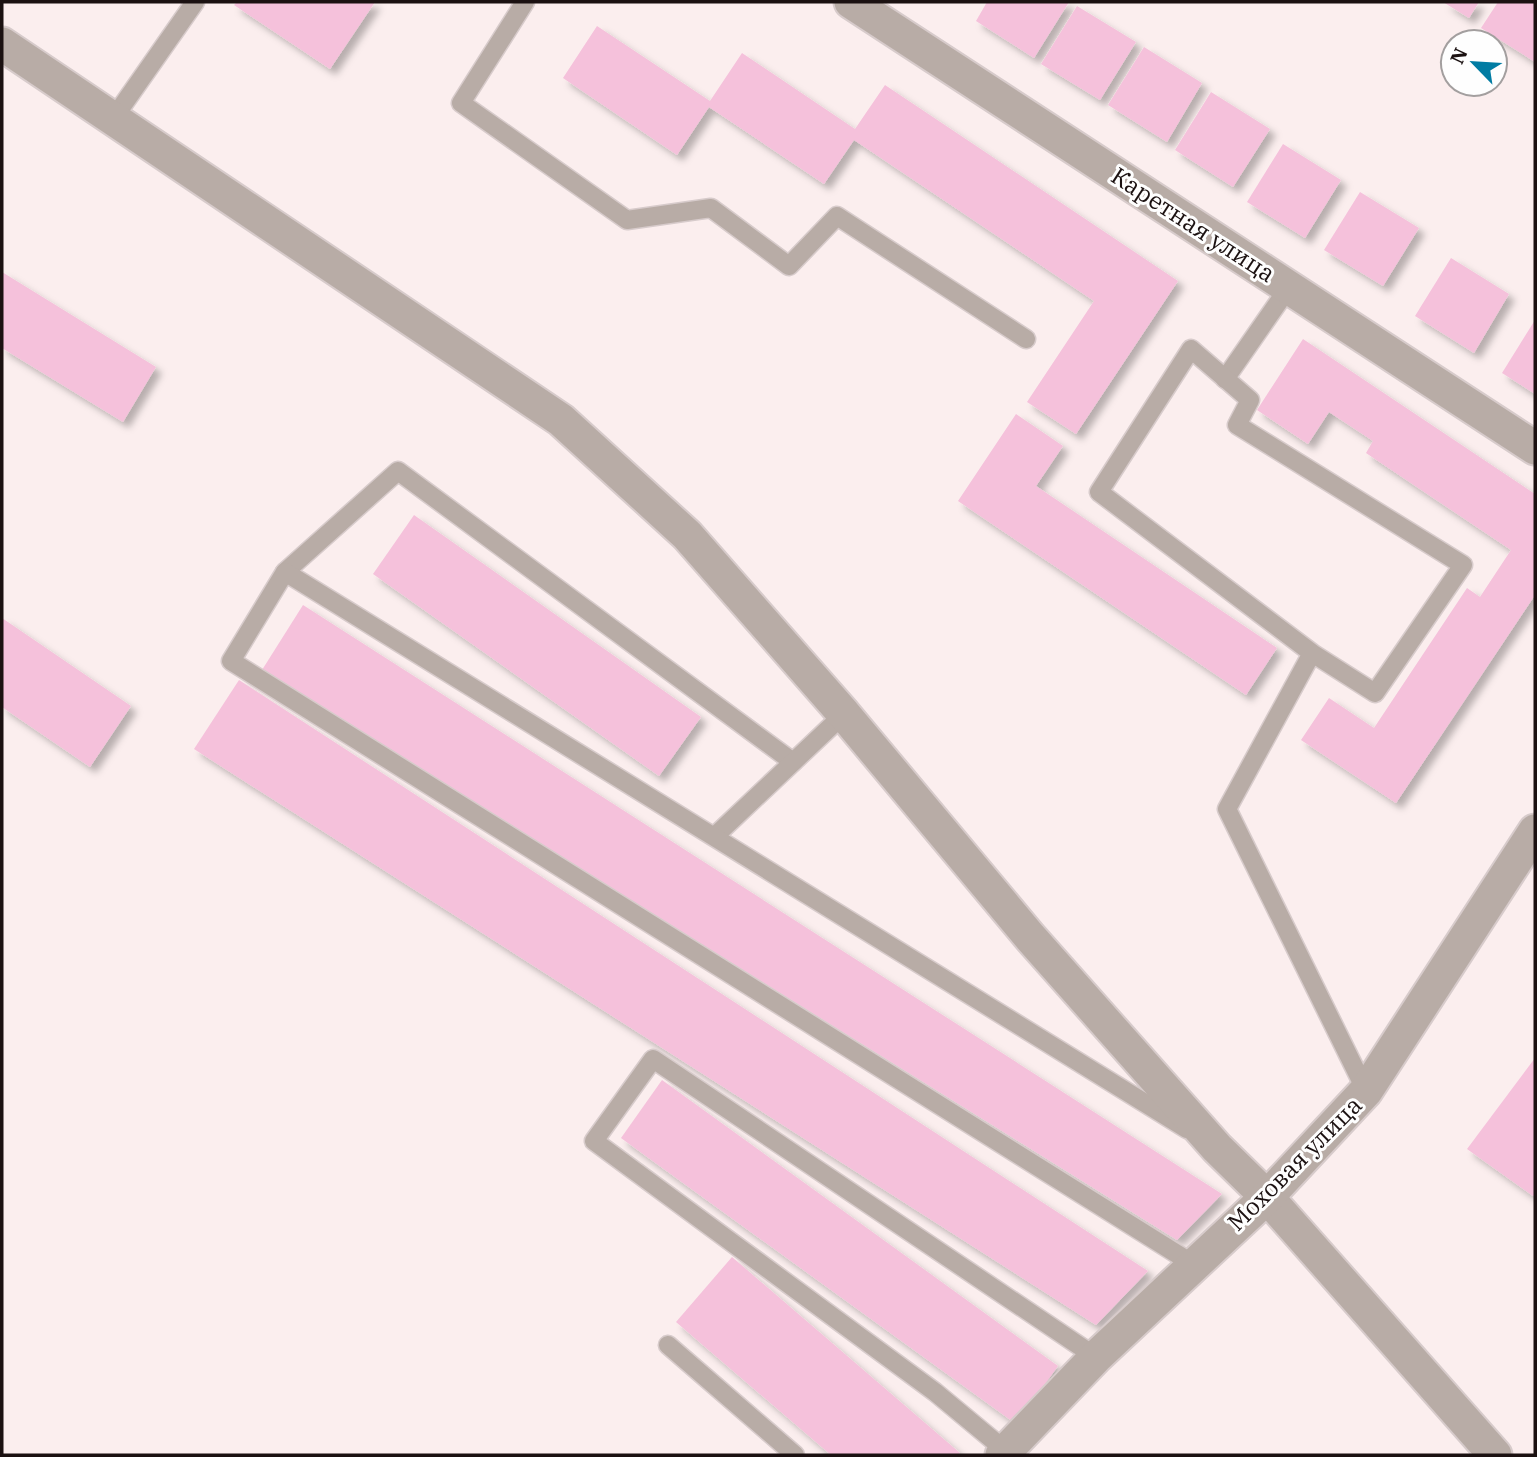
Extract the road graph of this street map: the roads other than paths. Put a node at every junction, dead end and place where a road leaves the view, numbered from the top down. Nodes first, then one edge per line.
1 (195, 2) edge
2 (524, 2) edge
3 (851, 2) edge
4 (2, 44) edge
5 (113, 119) junction
6 (1289, 287) junction
7 (1027, 339) dead end
8 (1225, 379) junction
9 (1535, 448) edge
10 (285, 572) junction
11 (1312, 653) junction
12 (844, 714) junction
13 (793, 762) junction
14 (1535, 831) edge
15 (715, 836) junction
16 (1366, 1091) junction
17 (1217, 1148) junction
18 (1267, 1197) junction
19 (1193, 1264) junction
20 (668, 1345) dead end
21 (1096, 1357) junction
22 (1004, 1453) edge
23 (795, 1455) edge
24 (1495, 1455) edge

1 - 5 lane
2 - 7 lane
3 - 6 street, Каретная улица
4 - 5 street
5 - 12 street
6 - 8 lane
6 - 9 street, Каретная улица
8 - 11 lane
8 - 11 lane
10 - 13 lane
10 - 15 lane
10 - 19 lane
11 - 16 lane
12 - 13 lane
12 - 17 street
13 - 15 lane
14 - 16 street, Моховая улица
15 - 17 lane
16 - 18 street, Моховая улица
17 - 18 street
18 - 19 street, Моховая улица
18 - 24 street
19 - 21 street, Моховая улица
20 - 23 lane
21 - 22 street, Моховая улица
21 - 22 lane

